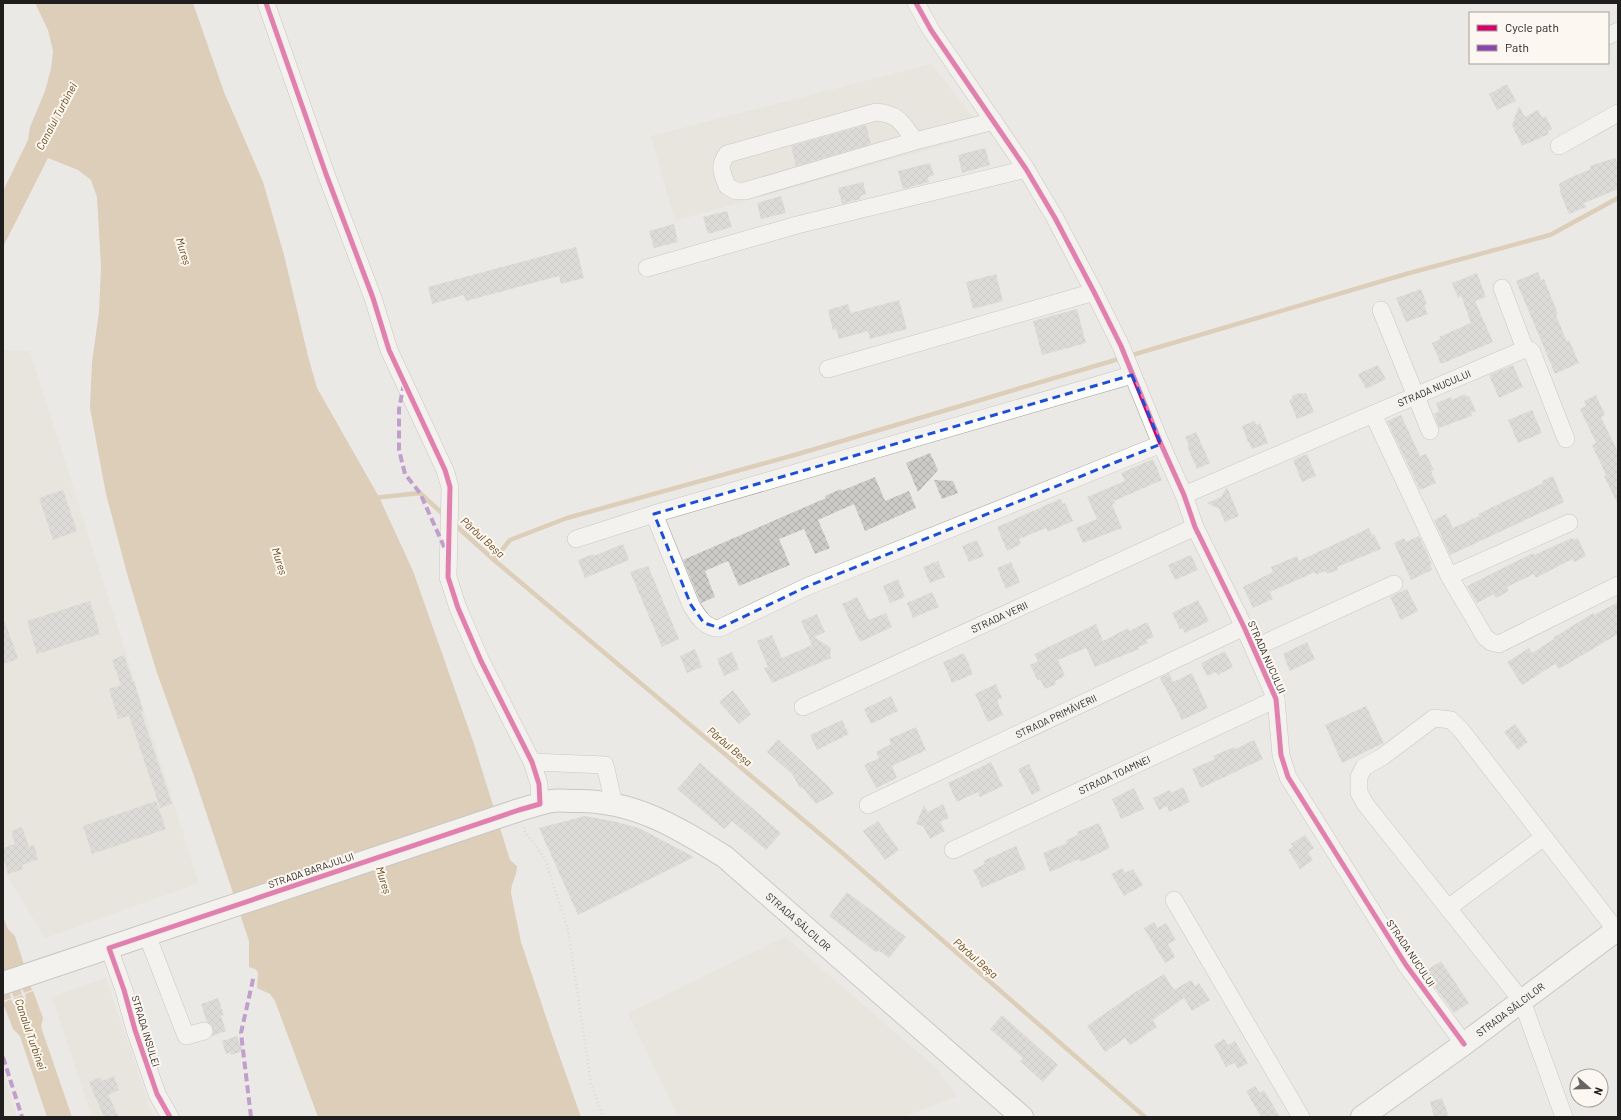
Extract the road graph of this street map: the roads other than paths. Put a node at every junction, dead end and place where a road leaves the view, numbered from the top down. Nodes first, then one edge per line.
1 (266, 3) edge
2 (916, 3) edge
3 (1618, 31) edge
4 (1609, 36) edge
5 (1618, 114) edge
6 (994, 121) junction
7 (915, 141) junction
8 (1559, 146) dead end
9 (1026, 169) junction
10 (647, 268) dead end
11 (1502, 288) dead end
12 (1094, 292) junction
13 (1381, 310) dead end
14 (1526, 349) junction
15 (828, 368) dead end
16 (1130, 371) junction
17 (1416, 396) junction
18 (1373, 414) junction
19 (1430, 431) dead end
20 (1566, 439) dead end
21 (1161, 444) junction
22 (1184, 495) junction
23 (654, 514) junction
24 (1569, 523) dead end
25 (1195, 527) junction
26 (576, 539) dead end
27 (1449, 576) junction
28 (1394, 584) dead end
29 (1618, 585) edge
30 (1244, 628) junction
31 (1254, 648) junction
32 (1276, 699) junction
33 (803, 707) dead end
34 (532, 762) junction
35 (540, 804) junction
36 (614, 804) junction
37 (868, 805) dead end
38 (1544, 837) junction
39 (953, 850) dead end
40 (1174, 900) dead end
41 (1448, 908) junction
42 (1617, 929) edge
43 (147, 935) junction
44 (109, 948) junction
45 (3, 983) edge
46 (1522, 1001) junction
47 (204, 1031) dead end
48 (1464, 1044) junction
49 (170, 1117) edge
50 (1022, 1117) edge
51 (1301, 1117) edge
52 (1362, 1117) edge
53 (1564, 1117) edge

1 - 34 street
2 - 6 street, STRADA NUCULUI
3 - 4 street
5 - 8 street
6 - 7 street
6 - 9 street, STRADA NUCULUI
7 - 7 street
9 - 10 street
9 - 12 street, STRADA NUCULUI
11 - 14 street
12 - 15 street
12 - 16 street, STRADA NUCULUI
13 - 17 street
14 - 17 street, STRADA NUCULUI
14 - 20 street
16 - 21 street, STRADA NUCULUI
16 - 23 street
17 - 18 street, STRADA NUCULUI
17 - 19 street
18 - 22 street, STRADA NUCULUI
18 - 27 street
21 - 22 street, STRADA NUCULUI
21 - 23 street
22 - 25 street, STRADA NUCULUI
23 - 26 street
24 - 27 street
25 - 30 street, STRADA NUCULUI
25 - 33 street, STRADA VERII
27 - 29 street
28 - 31 street
30 - 31 street, STRADA NUCULUI
30 - 37 street, STRADA PRIMĂVERII
31 - 32 street, STRADA NUCULUI
32 - 39 street, STRADA TOAMNEI
32 - 48 street, STRADA NUCULUI
34 - 35 street
34 - 36 street
35 - 36 main road, STRADA SĂLCILOR
35 - 43 main road, STRADA BARAJULUI
36 - 50 main road, STRADA SĂLCILOR
38 - 41 street
38 - 41 street
38 - 42 street
40 - 51 street
41 - 46 street
42 - 46 main road, STRADA SĂLCILOR
43 - 44 main road, STRADA BARAJULUI
43 - 47 street
44 - 45 main road, STRADA BARAJULUI
44 - 49 street, STRADA INSULEI
46 - 48 main road, STRADA SĂLCILOR
46 - 53 street
48 - 52 main road, STRADA SĂLCILOR

